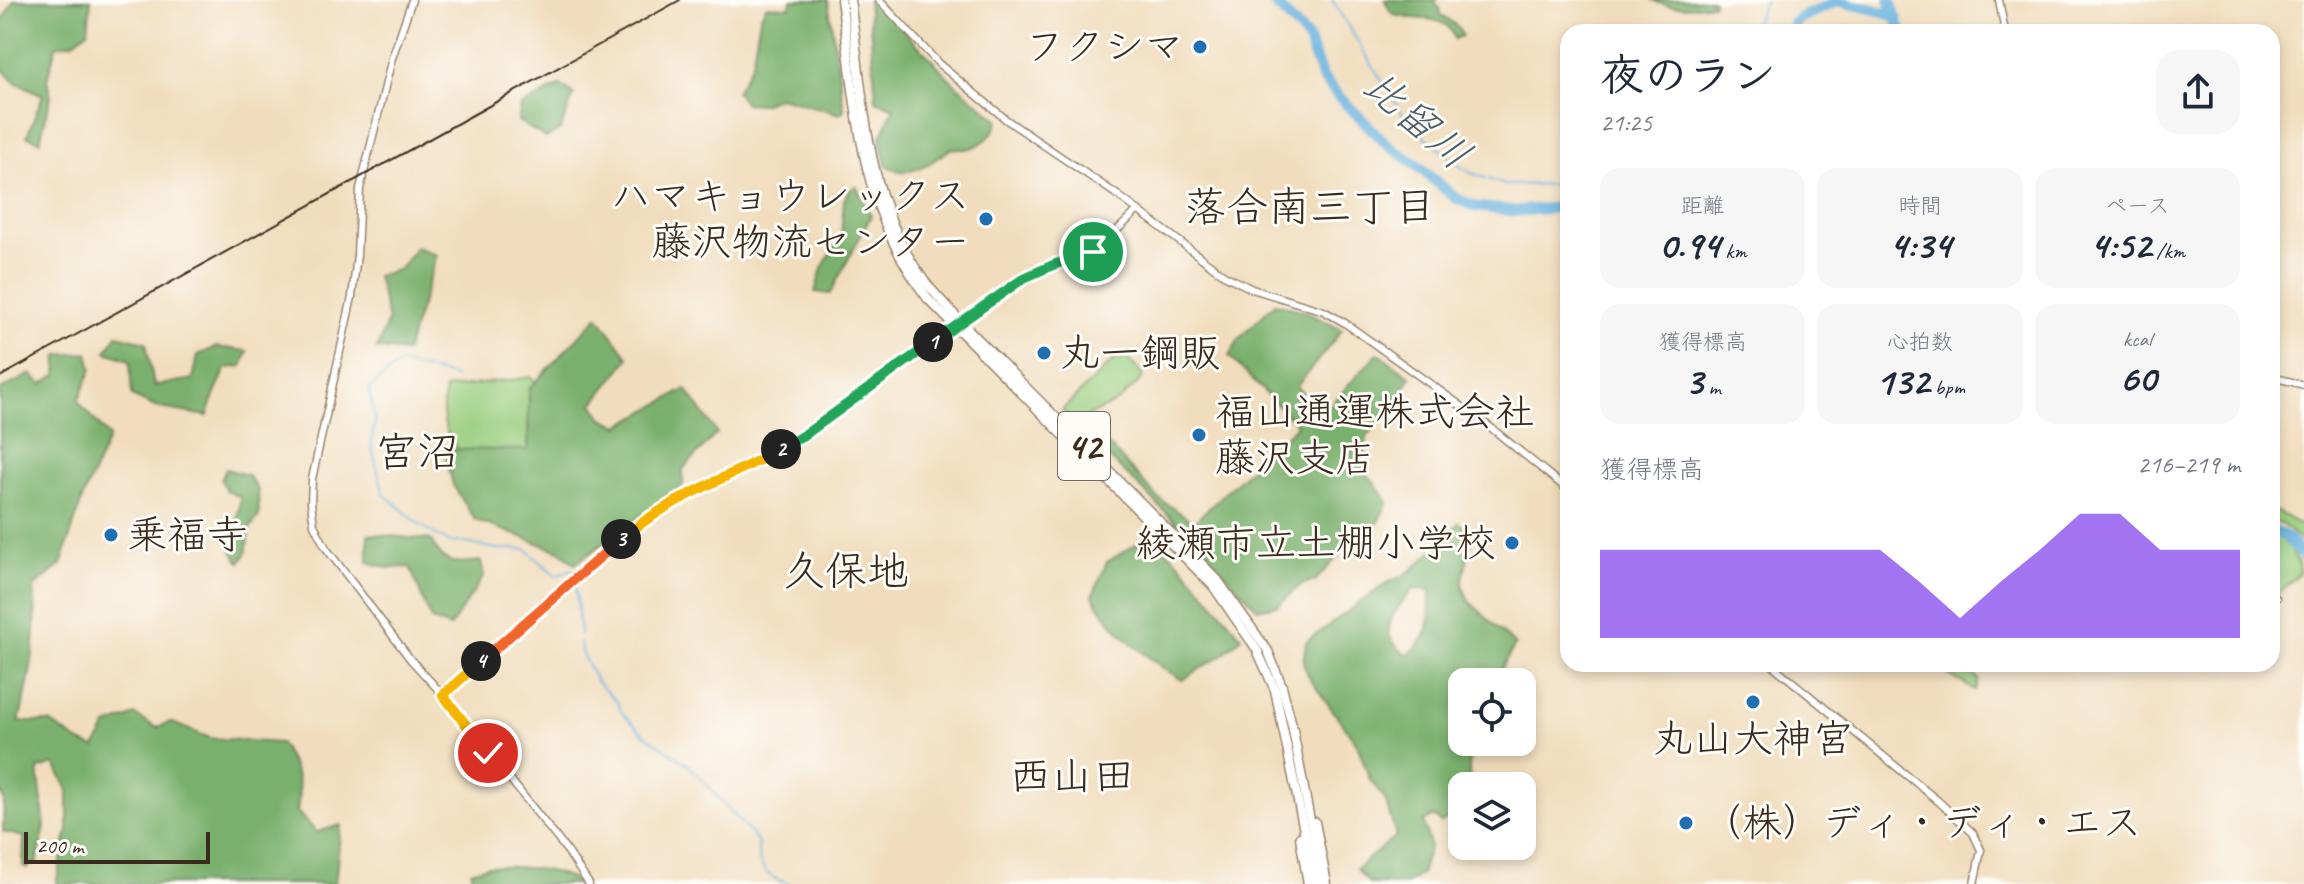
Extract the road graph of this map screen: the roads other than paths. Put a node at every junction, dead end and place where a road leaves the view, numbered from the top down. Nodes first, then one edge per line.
1 (412, 0) edge
2 (879, 0) edge
3 (1999, 0) edge
4 (846, 4) edge
5 (2004, 24) edge
6 (1138, 210) junction
7 (957, 324) junction
8 (2280, 379) edge
9 (2304, 385) edge
10 (1560, 484) edge
11 (1781, 672) edge
12 (443, 695) junction
13 (1301, 796) junction
14 (589, 884) edge
15 (1308, 884) edge
16 (1315, 884) edge
17 (1324, 884) edge
18 (1974, 884) edge

1 - 12 street
2 - 6 street
3 - 5 street
4 - 7 main road, 42
6 - 7 street
6 - 10 street
7 - 12 street
7 - 13 main road, 42
8 - 9 street
11 - 18 street
12 - 14 street
13 - 15 main road, 42
13 - 16 main road, 42
13 - 17 main road, 42

